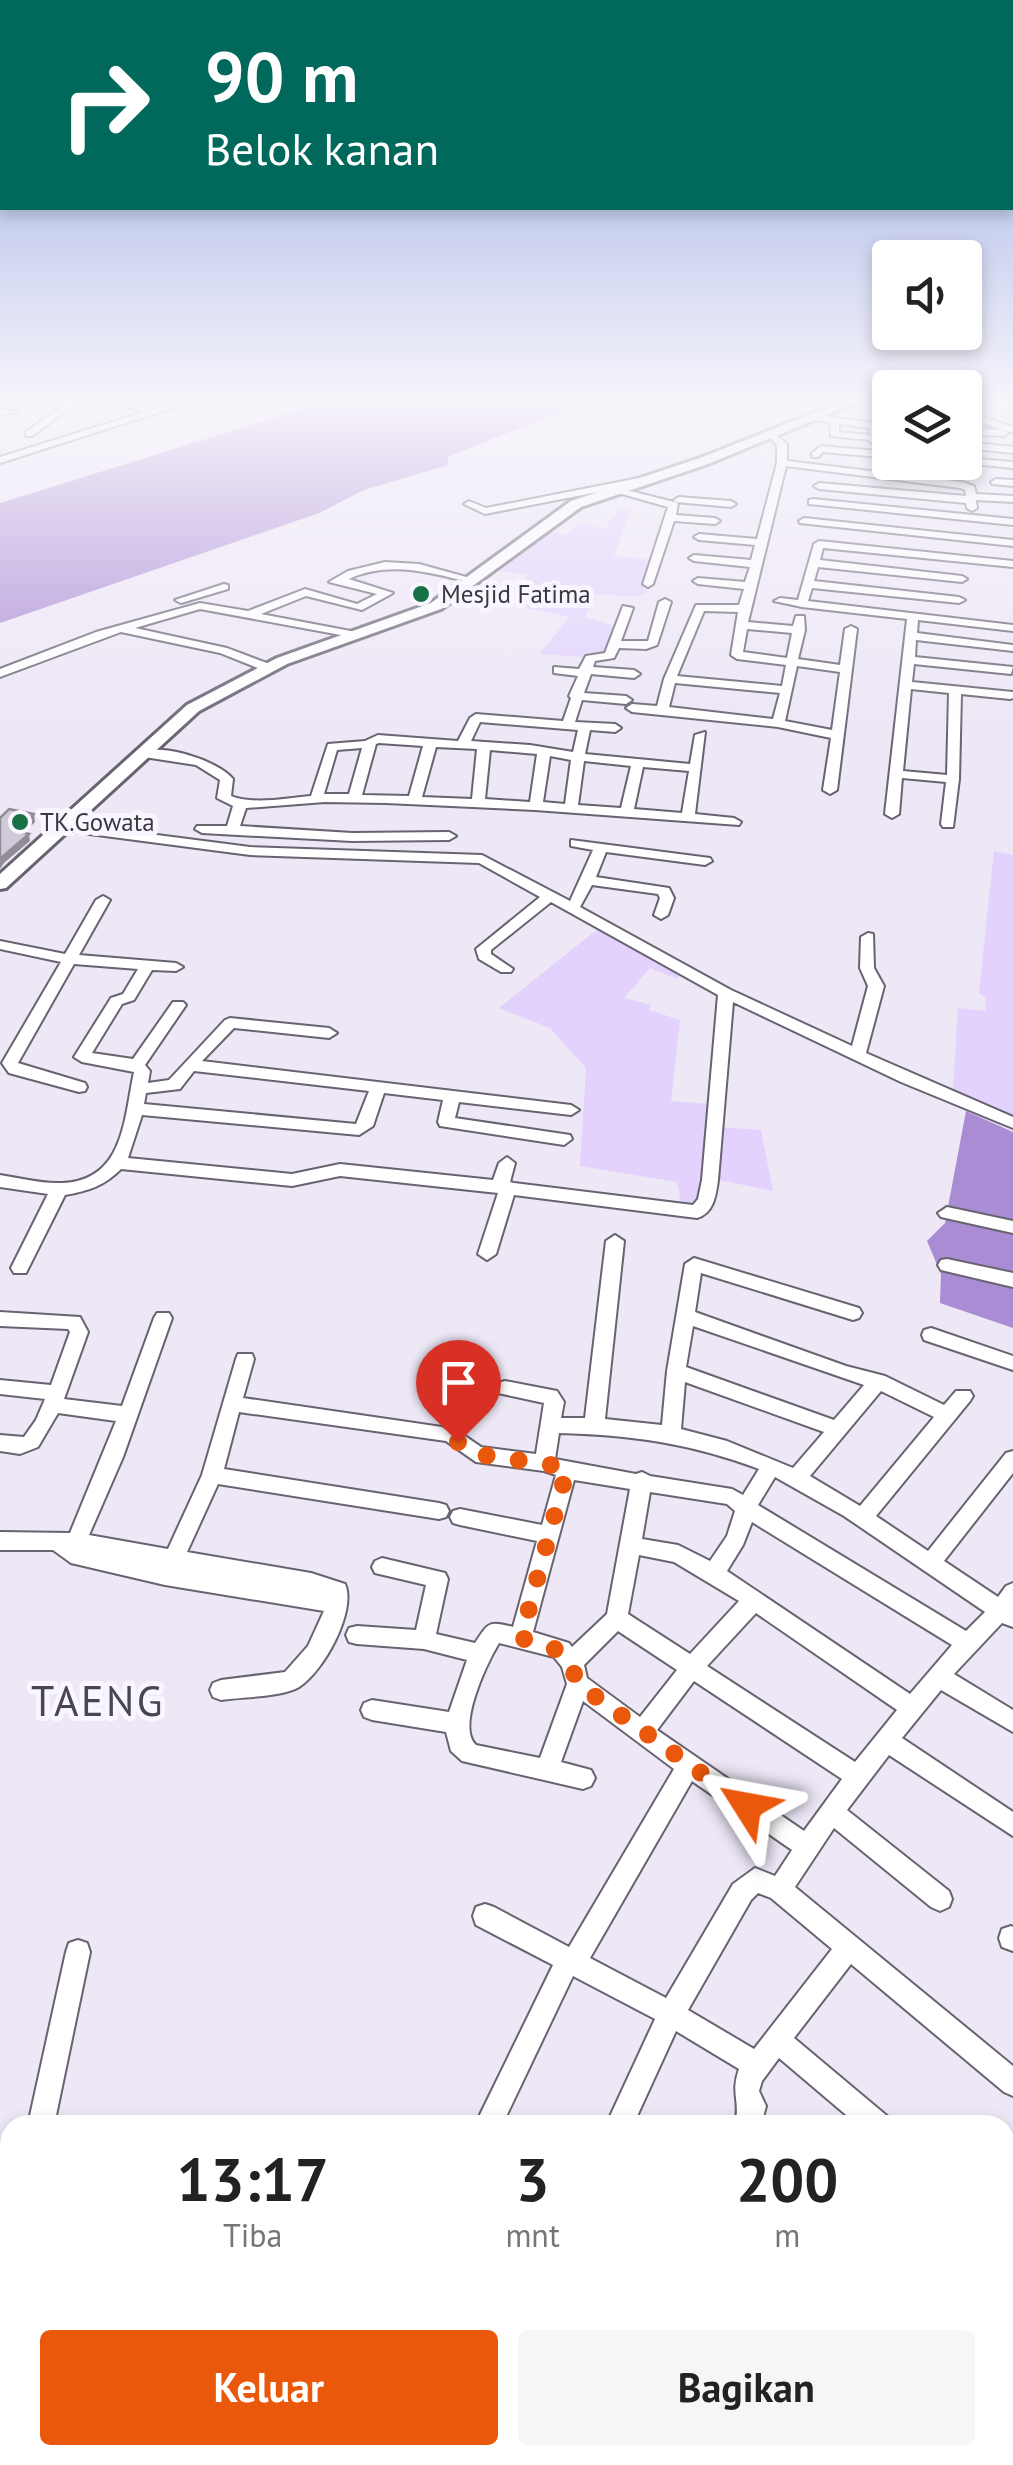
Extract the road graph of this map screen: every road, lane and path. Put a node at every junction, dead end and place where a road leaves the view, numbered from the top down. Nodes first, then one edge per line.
1 (565, 512) edge
2 (675, 512) edge
3 (687, 512) edge
4 (768, 512) edge
5 (911, 512) edge
6 (970, 512) edge
7 (970, 518) junction
8 (804, 521) dead end
9 (714, 522) dead end
10 (1013, 522) edge
11 (699, 536) dead end
12 (962, 537) junction
13 (759, 542) junction
14 (1013, 543) edge
15 (388, 551) dead end
16 (694, 558) dead end
17 (964, 559) junction
18 (813, 563) junction
19 (754, 564) junction
20 (1013, 564) edge
21 (411, 567) junction
22 (338, 579) junction
23 (962, 579) junction
24 (472, 580) junction
25 (698, 581) dead end
26 (648, 584) dead end
27 (808, 584) junction
28 (749, 586) junction
29 (224, 587) dead end
30 (317, 592) junction
31 (959, 600) junction
32 (780, 601) dead end
33 (665, 602) dead end
34 (802, 604) junction
35 (153, 609) junction
36 (744, 609) junction
37 (184, 610) junction
38 (250, 614) junction
39 (912, 617) junction
40 (659, 622) junction
41 (956, 622) junction
42 (740, 625) junction
43 (118, 628) junction
44 (852, 628) dead end
45 (1013, 628) edge
46 (357, 635) junction
47 (910, 636) junction
48 (614, 644) junction
49 (1013, 648) edge
50 (907, 660) junction
51 (0, 661) edge
52 (793, 662) junction
53 (268, 668) junction
54 (848, 668) junction
55 (558, 670) dead end
56 (1011, 670) edge
57 (584, 672) junction
58 (0, 673) edge
59 (634, 674) dead end
60 (670, 679) junction
61 (904, 685) junction
62 (786, 690) junction
63 (956, 690) junction
64 (575, 696) junction
65 (1011, 701) edge
66 (662, 710) junction
67 (778, 723) junction
68 (568, 724) junction
69 (585, 726) junction
70 (615, 728) dead end
71 (836, 735) junction
72 (701, 736) dead end
73 (370, 744) junction
74 (430, 744) junction
75 (462, 746) junction
76 (484, 747) junction
77 (144, 752) junction
78 (544, 753) junction
79 (578, 757) junction
80 (638, 762) junction
81 (696, 768) junction
82 (896, 774) junction
83 (953, 779) junction
84 (830, 790) dead end
85 (317, 798) junction
86 (355, 798) junction
87 (414, 801) junction
88 (478, 802) junction
89 (536, 804) junction
90 (240, 805) junction
91 (571, 806) junction
92 (627, 810) junction
93 (892, 814) dead end
94 (688, 817) junction
95 (734, 822) dead end
96 (948, 824) dead end
97 (64, 826) junction
98 (202, 829) dead end
99 (232, 830) junction
100 (449, 836) dead end
101 (576, 843) dead end
102 (601, 847) junction
103 (705, 861) dead end
104 (588, 880) junction
105 (0, 884) edge
106 (550, 896) junction
107 (103, 900) dead end
108 (573, 908) junction
109 (661, 915) dead end
110 (868, 937) dead end
111 (0, 945) edge
112 (70, 959) junction
113 (147, 965) junction
114 (176, 967) dead end
115 (506, 969) dead end
116 (726, 993) junction
117 (178, 1005) dead end
118 (329, 1033) dead end
119 (858, 1055) junction
120 (136, 1065) junction
121 (190, 1065) junction
122 (378, 1086) junction
123 (79, 1087) dead end
124 (138, 1089) junction
125 (452, 1096) junction
126 (135, 1109) junction
127 (571, 1110) dead end
128 (1013, 1123) edge
129 (564, 1139) dead end
130 (118, 1163) junction
131 (507, 1164) dead end
132 (0, 1181) edge
133 (504, 1186) junction
134 (60, 1189) junction
135 (947, 1214) dead end
136 (1013, 1226) edge
137 (615, 1241) dead end
138 (487, 1254) dead end
139 (948, 1265) dead end
140 (20, 1268) dead end
141 (1013, 1280) edge
142 (854, 1313) dead end
143 (686, 1316) junction
144 (163, 1318) dead end
145 (0, 1319) edge
146 (931, 1335) dead end
147 (245, 1359) dead end
148 (1013, 1364) edge
149 (676, 1371) junction
150 (878, 1380) junction
151 (0, 1386) edge
152 (506, 1388) dead end
153 (963, 1396) dead end
154 (54, 1399) junction
155 (233, 1404) junction
156 (128, 1415) junction
157 (947, 1415) junction
158 (550, 1425) junction
159 (594, 1426) junction
160 (838, 1429) junction
161 (671, 1434) junction
162 (0, 1443) edge
163 (1013, 1459) edge
164 (545, 1463) junction
165 (770, 1466) junction
166 (567, 1470) junction
167 (212, 1475) junction
168 (796, 1478) junction
169 (642, 1480) junction
170 (746, 1508) junction
171 (438, 1511) dead end
172 (864, 1516) junction
173 (460, 1517) dead end
174 (550, 1534) junction
175 (0, 1540) edge
176 (630, 1545) junction
177 (69, 1547) junction
178 (174, 1559) junction
179 (932, 1561) junction
180 (382, 1567) dead end
181 (204, 1573) junction
182 (714, 1574) junction
183 (752, 1602) junction
184 (1009, 1607) edge
185 (617, 1618) junction
186 (358, 1635) dead end
187 (521, 1638) junction
188 (424, 1640) junction
189 (970, 1644) junction
190 (480, 1654) junction
191 (693, 1666) junction
192 (575, 1673) junction
193 (938, 1676) junction
194 (221, 1690) dead end
195 (914, 1709) junction
196 (372, 1710) dead end
197 (1013, 1722) edge
198 (456, 1723) junction
199 (642, 1732) junction
200 (888, 1741) junction
201 (688, 1766) junction
202 (547, 1770) junction
203 (858, 1777) junction
204 (582, 1778) dead end
205 (833, 1813) junction
206 (1013, 1825) edge
207 (806, 1846) junction
208 (780, 1890) junction
209 (940, 1899) dead end
210 (486, 1916) dead end
211 (847, 1949) junction
212 (78, 1952) dead end
213 (570, 1961) junction
214 (671, 2014) junction
215 (778, 2041) junction
216 (758, 2066) junction
217 (1013, 2084) edge
218 (43, 2115) edge
219 (493, 2115) edge
220 (624, 2115) edge
221 (751, 2115) edge
222 (866, 2115) edge

1 - 24 street
2 - 26 street
3 - 9 street
4 - 13 street
5 - 7 street
6 - 7 street
7 - 10 street
8 - 12 street
11 - 13 street
12 - 14 street
12 - 17 street
13 - 19 street
15 - 21 street
16 - 19 street
17 - 18 street
17 - 20 street
17 - 23 street
18 - 23 street
18 - 27 street
19 - 28 street
21 - 22 street
21 - 24 street
22 - 30 street
22 - 30 street
23 - 31 street
24 - 46 street
25 - 28 street
27 - 31 street
27 - 34 street
28 - 36 street
29 - 35 street
30 - 38 street
31 - 41 street
32 - 34 street
33 - 40 street
34 - 39 street
35 - 37 street
35 - 51 street
36 - 42 street
36 - 60 street
37 - 38 street
37 - 43 street
38 - 46 street
39 - 41 street
39 - 47 street
40 - 48 street
40 - 48 street
41 - 45 street
42 - 52 street
42 - 52 street
43 - 53 street
43 - 58 street
44 - 54 street
46 - 53 street
47 - 49 street
47 - 50 street
48 - 57 street
49 - 56 street
50 - 56 street
50 - 61 street
52 - 54 street
52 - 62 street
53 - 77 street
54 - 71 street
55 - 57 street
56 - 65 street
57 - 59 street
57 - 64 street
60 - 62 street
60 - 66 street
61 - 63 street
61 - 82 street
62 - 67 street
63 - 65 street
63 - 83 street
64 - 66 street
64 - 68 street
66 - 67 street
67 - 71 street
68 - 69 street
68 - 75 street
69 - 70 street
69 - 79 street
71 - 84 street
72 - 81 street
73 - 74 street
73 - 85 street
73 - 86 street
74 - 75 street
74 - 87 street
75 - 76 street
76 - 78 street
76 - 88 street
77 - 90 street
77 - 97 street
78 - 79 street
78 - 89 street
79 - 80 street
79 - 91 street
80 - 81 street
80 - 92 street
81 - 94 street
82 - 83 street
82 - 93 street
83 - 96 street
85 - 86 street
85 - 90 street
86 - 87 street
87 - 88 street
88 - 89 street
89 - 91 street
90 - 99 street
91 - 92 street
92 - 94 street
94 - 95 street
97 - 105 street
97 - 106 street
98 - 99 street
99 - 100 street
101 - 102 street
102 - 103 street
102 - 104 street
104 - 108 street
104 - 109 street
106 - 108 street
106 - 115 street
107 - 112 street
108 - 116 street
110 - 119 street
111 - 112 street
112 - 113 street
112 - 123 street
113 - 114 street
113 - 120 street
116 - 119 street
116 - 133 street
117 - 120 street
118 - 121 street
119 - 128 street
120 - 124 street
121 - 122 street
121 - 124 street
122 - 125 street
122 - 126 street
124 - 126 street
125 - 127 street
125 - 129 street
126 - 130 street
130 - 133 street
130 - 134 street
131 - 133 street
132 - 134 street
133 - 138 street
134 - 140 street
135 - 136 street
137 - 159 street
139 - 141 street
142 - 143 street
143 - 149 street
143 - 150 street
144 - 156 street
145 - 154 street
146 - 148 street
147 - 155 street
149 - 160 street
149 - 161 street
150 - 157 street
150 - 160 street
151 - 154 street
152 - 158 street
153 - 157 street
154 - 156 street
154 - 162 street
155 - 164 street
155 - 167 street
156 - 177 street
157 - 172 street
158 - 159 street
158 - 164 street
159 - 161 street
160 - 168 street
161 - 165 street
163 - 179 street
164 - 166 street
165 - 168 street
165 - 170 street
166 - 169 street
166 - 174 street
167 - 171 street
167 - 178 street
168 - 172 street
169 - 170 street
169 - 176 street
170 - 182 street
170 - 189 street
172 - 179 street
173 - 174 street
174 - 187 street
175 - 177 street
176 - 182 street
176 - 185 street
177 - 178 street
177 - 181 street
178 - 181 street
179 - 184 street
180 - 188 street
181 - 194 street
182 - 183 street
183 - 191 street
183 - 195 street
184 - 189 street
185 - 191 street
185 - 192 street
186 - 188 street
187 - 190 street
187 - 192 street
188 - 190 street
189 - 193 street
190 - 198 street
191 - 199 street
191 - 203 street
192 - 199 street
192 - 202 street
193 - 195 street
193 - 197 street
195 - 200 street
196 - 198 street
198 - 202 street
199 - 201 street
200 - 203 street
200 - 206 street
201 - 207 street
201 - 213 street
202 - 204 street
203 - 205 street
205 - 207 street
205 - 209 street
207 - 208 street
208 - 211 street
208 - 214 street
210 - 213 street
211 - 215 street
211 - 217 street
212 - 218 street
213 - 214 street
213 - 219 street
214 - 216 street
214 - 220 street
215 - 216 street
215 - 222 street
216 - 221 street

